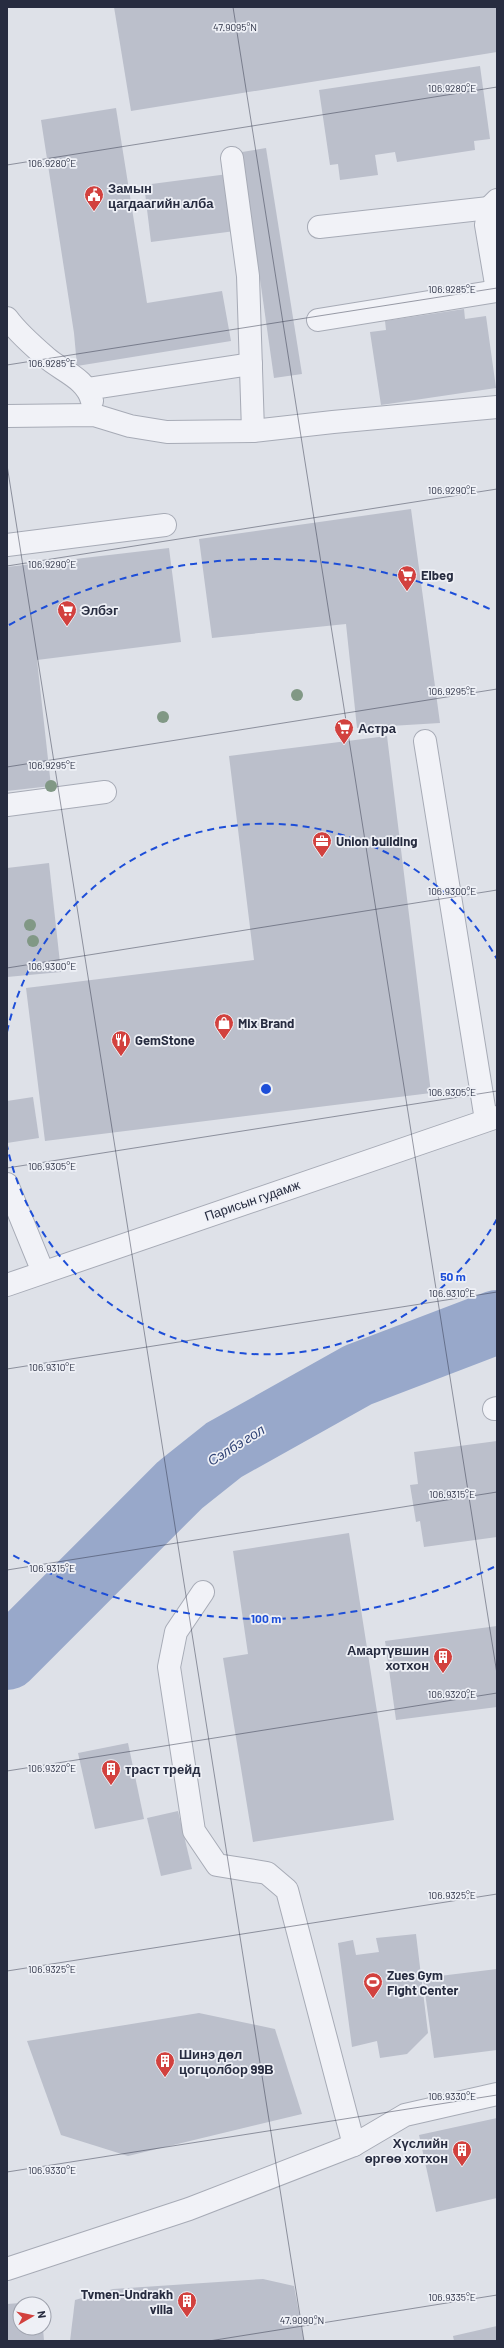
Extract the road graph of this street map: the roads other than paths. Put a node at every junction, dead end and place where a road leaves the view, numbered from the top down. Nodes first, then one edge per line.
1 (232, 158) dead end
2 (493, 204) edge
3 (319, 227) dead end
4 (497, 291) edge
5 (7, 318) edge
6 (318, 320) dead end
7 (251, 364) junction
8 (87, 389) junction
9 (497, 407) edge
10 (94, 415) junction
11 (7, 416) edge
12 (253, 431) junction
13 (165, 525) dead end
14 (7, 545) edge
15 (425, 741) dead end
16 (105, 792) dead end
17 (7, 805) edge
18 (491, 1118) edge
19 (7, 1184) edge
20 (43, 1272) junction
21 (7, 1284) edge
22 (203, 1592) dead end
23 (497, 2094) edge
24 (354, 2144) junction
25 (7, 2269) edge

1 - 7 street
2 - 3 street
2 - 4 street
4 - 6 street
5 - 8 street
7 - 8 street
7 - 12 street
8 - 10 street
9 - 12 street
10 - 11 street
10 - 12 street
13 - 14 street
15 - 18 street
16 - 17 street
18 - 20 street, Парисын гудамж
19 - 20 street
20 - 21 street, Парисын гудамж
22 - 24 street
23 - 24 street
24 - 25 street

